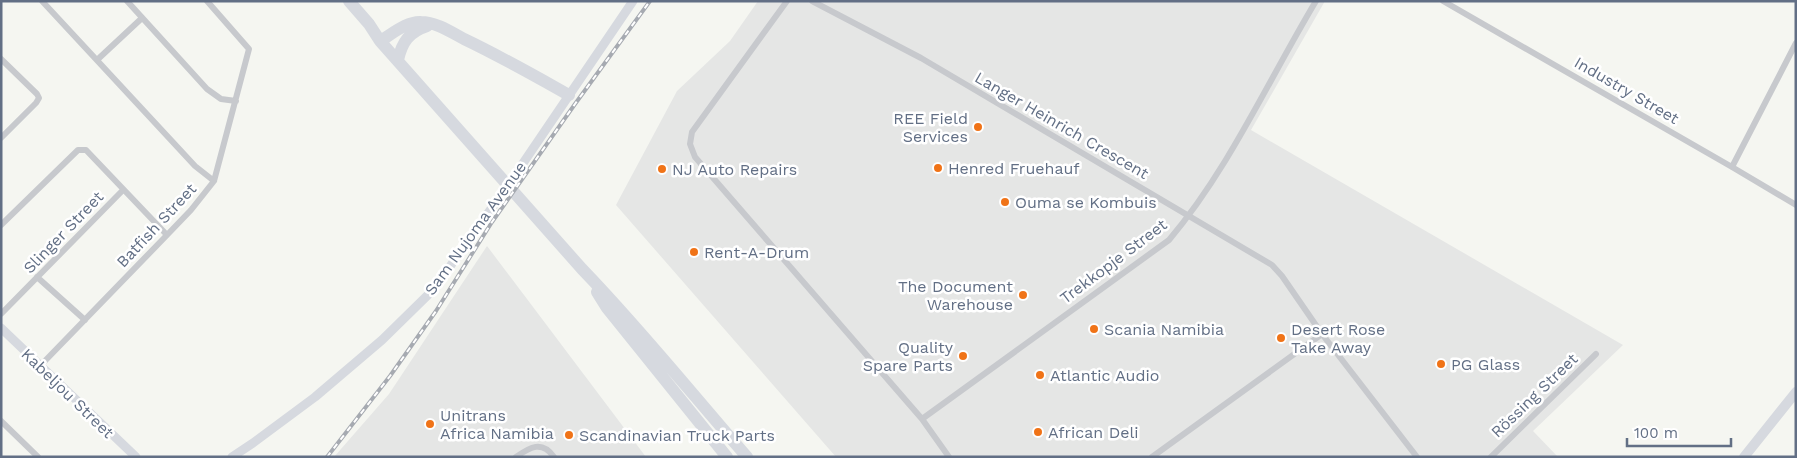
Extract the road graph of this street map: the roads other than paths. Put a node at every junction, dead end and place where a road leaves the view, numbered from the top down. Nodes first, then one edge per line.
1 (42, 1) edge
2 (127, 1) edge
3 (207, 1) edge
4 (342, 1) edge
5 (349, 1) edge
6 (633, 1) edge
7 (786, 1) edge
8 (812, 1) edge
9 (1316, 1) edge
10 (1443, 1) edge
11 (142, 18) junction
12 (432, 24) junction
13 (380, 41) junction
14 (1796, 43) edge
15 (1, 59) edge
16 (96, 60) junction
17 (398, 60) junction
18 (569, 95) junction
19 (236, 101) junction
20 (1, 138) edge
21 (1732, 167) junction
22 (214, 181) junction
23 (123, 190) junction
24 (1796, 205) edge
25 (1190, 216) junction
26 (1, 225) edge
27 (168, 235) junction
28 (582, 269) junction
29 (37, 277) junction
30 (1, 314) edge
31 (85, 320) junction
32 (1, 328) edge
33 (1322, 334) junction
34 (1596, 354) dead end
35 (40, 366) junction
36 (1796, 392) edge
37 (922, 419) junction
38 (1, 421) edge
39 (38, 457) edge
40 (136, 457) edge
41 (232, 457) edge
42 (516, 457) edge
43 (554, 457) edge
44 (727, 457) edge
45 (747, 457) edge
46 (949, 457) edge
47 (1152, 457) edge
48 (1417, 457) edge
49 (1491, 457) edge
50 (1744, 457) edge

1 - 16 street
2 - 11 street
3 - 19 street, Batfish Street
4 - 13 highway
5 - 13 highway
6 - 18 street, Sam Nujoma Avenue
7 - 37 street
8 - 25 street, Langer Heinrich Crescent
9 - 25 street, Trekkopje Street
10 - 21 street, Industry Street
11 - 16 street
11 - 19 street
12 - 13 highway
12 - 17 highway
12 - 18 highway
13 - 17 highway
14 - 21 street
15 - 20 street
16 - 22 street
17 - 28 highway
18 - 41 street, Sam Nujoma Avenue
19 - 22 street, Batfish Street
21 - 24 street, Industry Street
22 - 27 street, Batfish Street
23 - 26 street
23 - 27 street
23 - 29 street, Slinger Street
25 - 33 street, Langer Heinrich Crescent
25 - 37 street, Trekkopje Street
27 - 31 street, Batfish Street
28 - 44 highway
28 - 45 highway
29 - 30 street, Slinger Street
29 - 31 street
31 - 35 street, Batfish Street
32 - 35 street, Kabeljou Street
33 - 47 street
33 - 48 street, Langer Heinrich Crescent
34 - 49 street, Rössing Street
35 - 40 street, Kabeljou Street
36 - 50 main road
37 - 46 street
38 - 39 street
42 - 43 street

